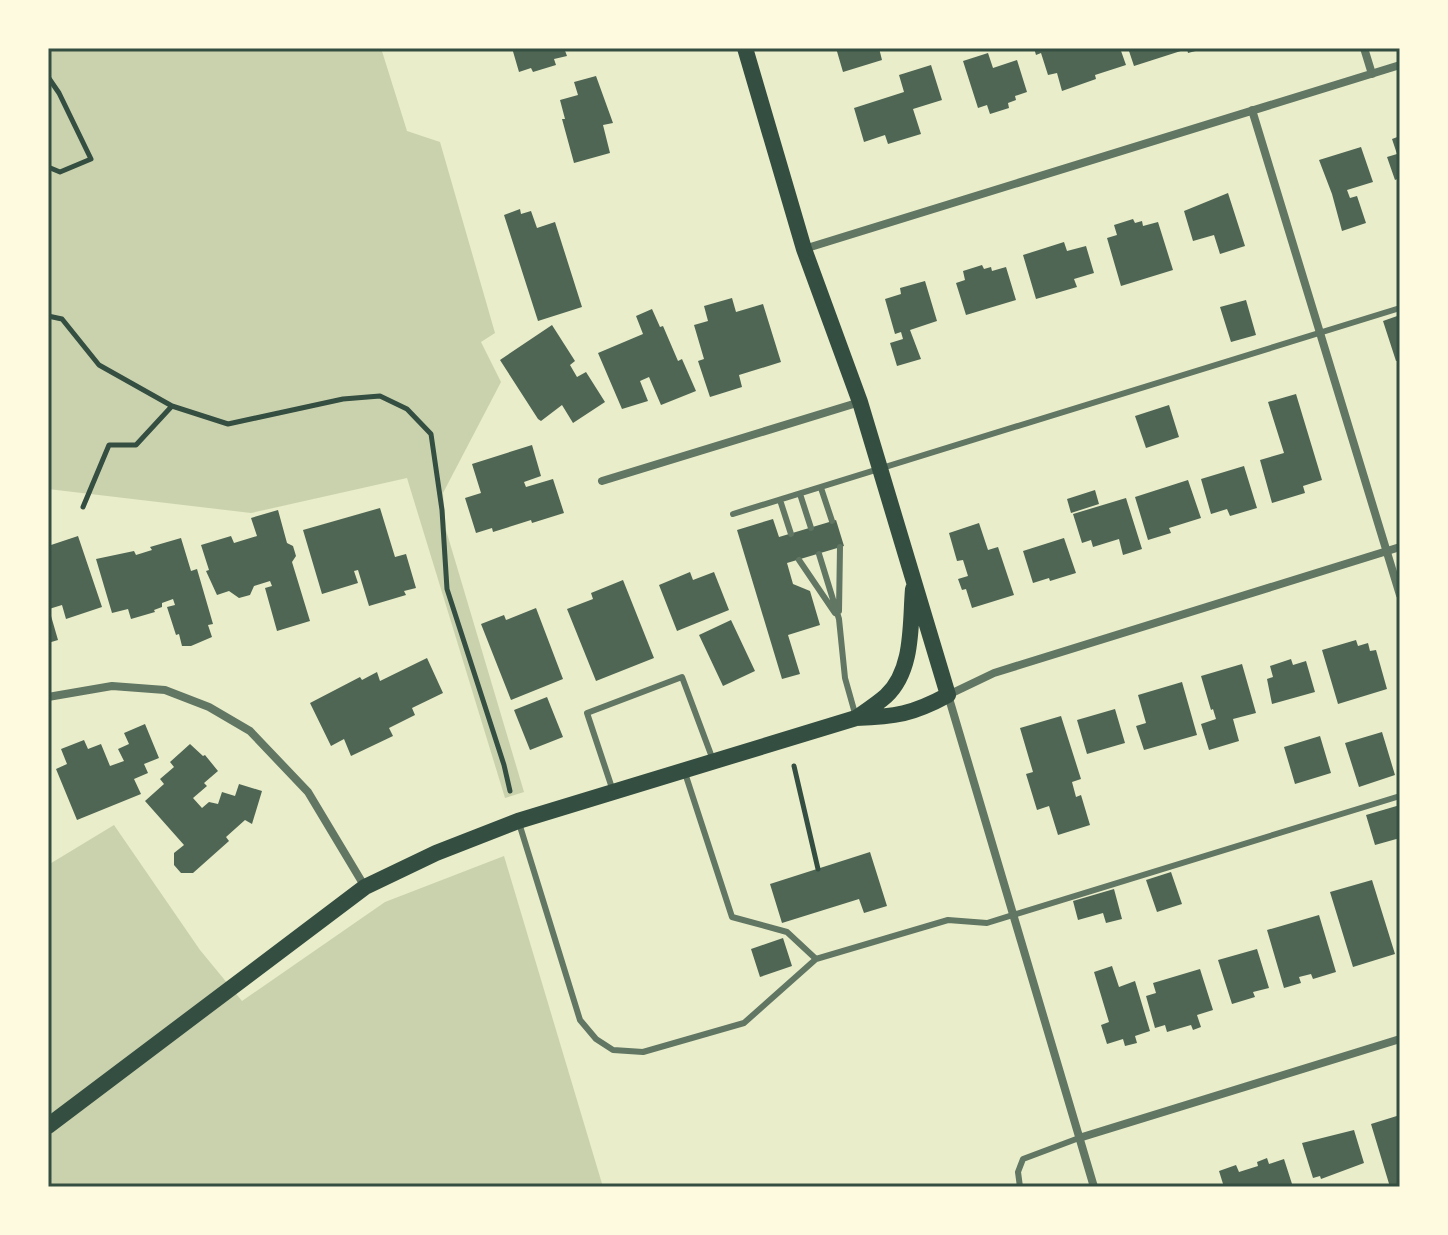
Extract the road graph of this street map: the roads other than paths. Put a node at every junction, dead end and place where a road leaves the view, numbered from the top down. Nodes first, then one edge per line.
1 (745, 48) edge
2 (1364, 48) edge
3 (1400, 65) edge
4 (1372, 74) junction
5 (1252, 110) junction
6 (804, 249) junction
7 (1400, 308) edge
8 (1320, 335) junction
9 (860, 402) junction
10 (881, 469) junction
11 (602, 481) dead end
12 (821, 488) junction
13 (800, 494) junction
14 (780, 500) junction
15 (733, 514) dead end
16 (832, 521) dead end
17 (811, 528) dead end
18 (791, 534) dead end
19 (840, 547) dead end
20 (1400, 547) edge
21 (1387, 551) junction
22 (819, 554) dead end
23 (799, 560) dead end
24 (914, 577) junction
25 (1400, 595) edge
26 (839, 619) junction
27 (948, 695) junction
28 (48, 697) edge
29 (856, 718) junction
30 (713, 761) junction
31 (684, 770) junction
32 (613, 791) junction
33 (1400, 796) edge
34 (518, 821) junction
35 (365, 887) junction
36 (1013, 915) junction
37 (816, 959) junction
38 (1400, 1039) edge
39 (48, 1126) edge
40 (1079, 1138) junction
41 (1020, 1187) edge
42 (1094, 1187) edge

1 - 6 main road
2 - 4 street
3 - 4 street
4 - 5 street
5 - 6 street
5 - 8 street
6 - 9 main road
7 - 8 lane
8 - 10 lane
8 - 21 street
9 - 10 main road
9 - 11 street
10 - 12 lane
10 - 24 main road
12 - 13 lane
12 - 16 lane
13 - 14 lane
13 - 17 lane
14 - 15 lane
14 - 18 lane
19 - 26 lane
20 - 21 street
21 - 25 street
21 - 27 street
22 - 26 lane
23 - 26 lane
24 - 27 main road
24 - 29 main road
26 - 29 lane
27 - 29 main road
27 - 36 street
28 - 35 street
29 - 30 main road
30 - 31 main road
30 - 32 lane
31 - 32 main road
31 - 37 lane
32 - 34 main road
33 - 36 lane
34 - 35 main road
34 - 37 lane
35 - 39 main road
36 - 37 lane
36 - 40 street
38 - 40 street
40 - 41 lane
40 - 42 street

